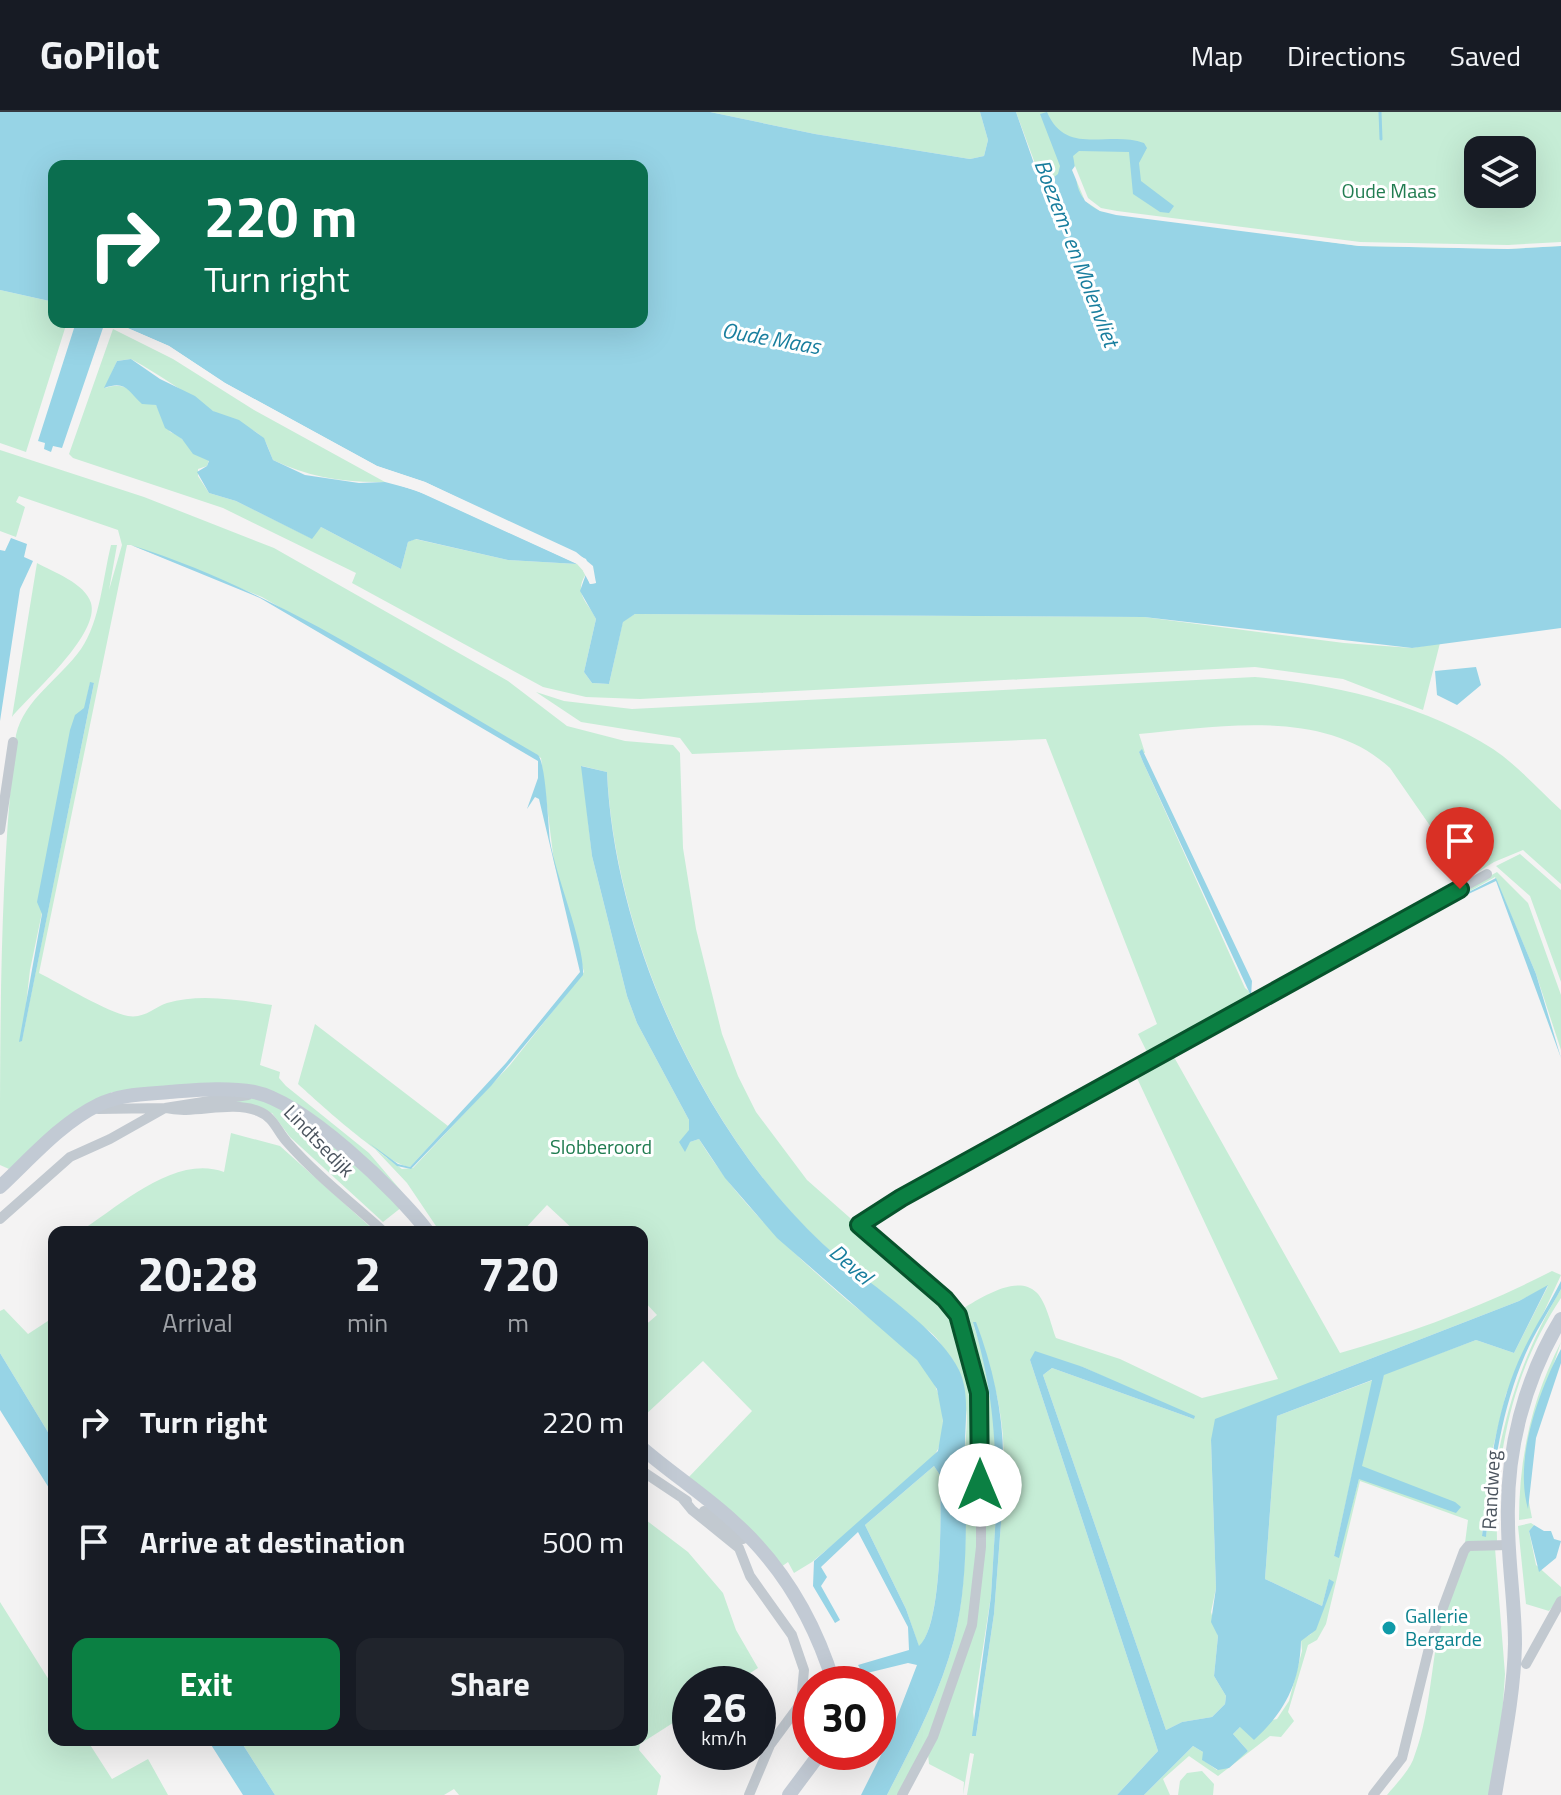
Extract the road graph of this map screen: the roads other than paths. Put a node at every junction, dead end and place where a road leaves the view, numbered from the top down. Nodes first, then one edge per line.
1 (13, 742) dead end
2 (0, 830) edge
3 (1487, 874) dead end
4 (255, 1093) junction
5 (165, 1108) junction
6 (88, 1110) junction
7 (2, 1182) edge
8 (0, 1219) edge
9 (377, 1226) edge
10 (422, 1226) edge
11 (1561, 1319) edge
12 (648, 1453) edge
13 (648, 1475) edge
14 (683, 1499) junction
15 (1509, 1545) junction
16 (761, 1550) junction
17 (1561, 1601) edge
18 (827, 1666) edge
19 (1519, 1668) junction
20 (808, 1770) edge
21 (749, 1795) edge
22 (789, 1795) edge
23 (902, 1795) edge
24 (1373, 1795) edge
25 (1495, 1795) edge

1 - 2 street
3 - 23 street
4 - 5 street, Lindtsedijk
4 - 6 street, Lindtsedijk
4 - 10 street, Lindtsedijk
5 - 6 street, Lindtsedijk
5 - 8 street, Lindtsedijk
5 - 9 street, Lindtsedijk
6 - 7 street, Lindtsedijk
11 - 15 street, Randweg
12 - 16 street
13 - 14 street
14 - 16 street
14 - 21 street
15 - 19 street, Randweg
15 - 24 street
16 - 18 street
17 - 19 street
19 - 25 street, Randweg
20 - 22 street

